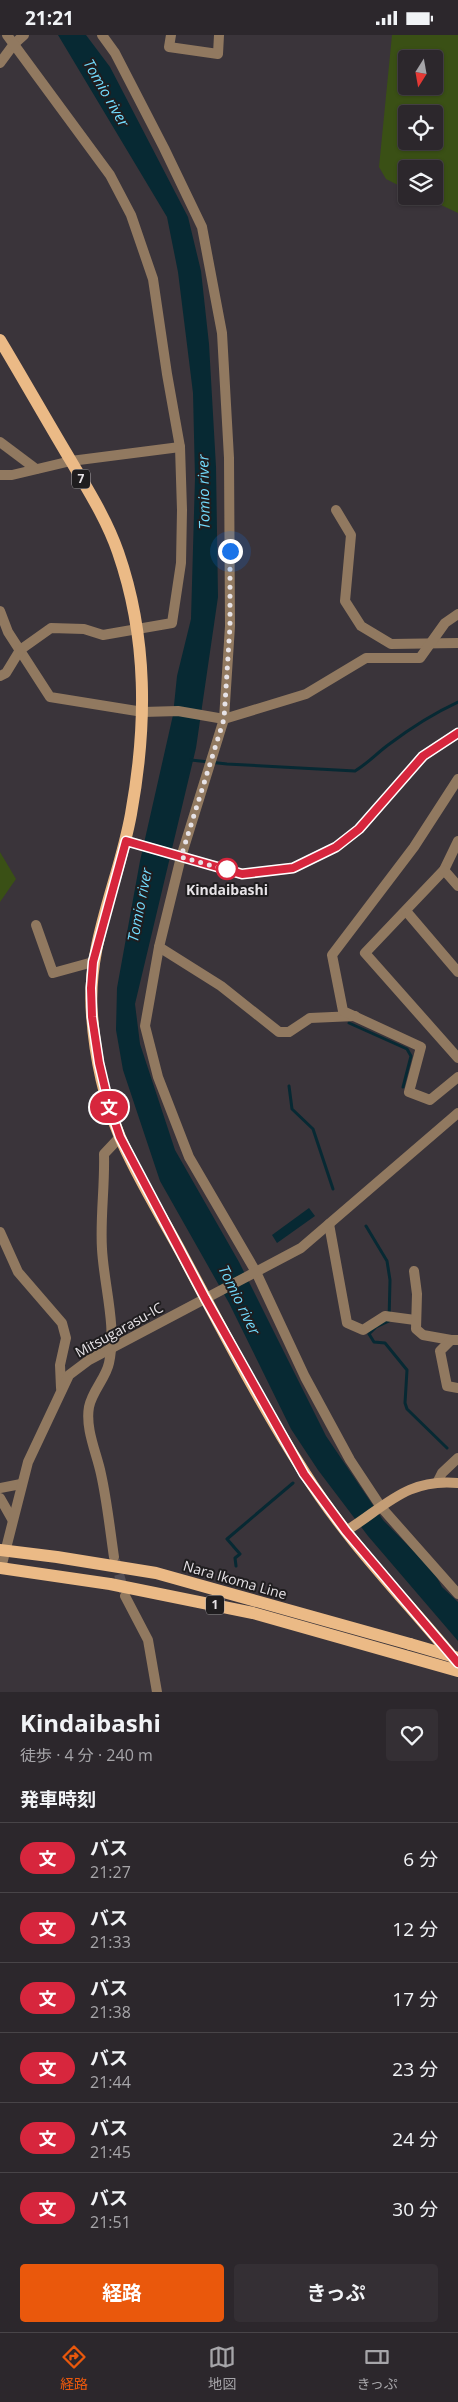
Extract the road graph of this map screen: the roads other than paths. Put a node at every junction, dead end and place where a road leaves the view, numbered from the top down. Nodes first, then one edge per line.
1 (7, 35) edge
2 (24, 35) edge
3 (102, 35) edge
4 (171, 35) edge
5 (219, 35) edge
6 (14, 44) junction
7 (0, 63) edge
8 (0, 340) edge
9 (0, 442) edge
10 (180, 447) junction
11 (71, 461) junction
12 (36, 469) junction
13 (0, 475) edge
14 (336, 510) dead end
15 (0, 611) edge
16 (458, 614) edge
17 (136, 629) junction
18 (458, 643) edge
19 (430, 644) junction
20 (20, 650) junction
21 (0, 676) edge
22 (143, 712) junction
23 (220, 718) junction
24 (458, 733) edge
25 (458, 779) edge
26 (126, 841) junction
27 (458, 841) edge
28 (176, 856) junction
29 (444, 870) junction
30 (458, 886) edge
31 (406, 911) junction
32 (36, 925) dead end
33 (159, 947) junction
34 (93, 962) junction
35 (458, 972) edge
36 (355, 1016) junction
37 (458, 1056) edge
38 (458, 1077) edge
39 (458, 1113) edge
40 (120, 1137) junction
41 (329, 1224) junction
42 (0, 1232) edge
43 (414, 1271) dead end
44 (254, 1273) junction
45 (205, 1298) junction
46 (415, 1321) junction
47 (454, 1340) edge
48 (110, 1349) junction
49 (61, 1388) junction
50 (458, 1388) edge
51 (458, 1458) edge
52 (438, 1481) junction
53 (458, 1483) edge
54 (21, 1484) junction
55 (0, 1488) edge
56 (0, 1498) edge
57 (379, 1508) junction
58 (12, 1519) junction
59 (346, 1531) junction
60 (0, 1538) edge
61 (2, 1551) edge
62 (114, 1557) tunnel mouth
63 (0, 1568) edge
64 (458, 1594) edge
65 (125, 1596) tunnel mouth
66 (458, 1658) edge
67 (458, 1663) edge
68 (458, 1671) edge
69 (157, 1692) edge

1 - 6 street
2 - 6 street
3 - 23 street
4 - 5 street
6 - 7 street
6 - 10 street
8 - 11 main road, 7
9 - 12 street
10 - 11 street
10 - 17 street
11 - 12 street
11 - 17 main road, 7
12 - 13 street
14 - 19 street
15 - 20 street
16 - 19 street
17 - 20 street
17 - 22 main road, 7
18 - 19 street
19 - 23 street
20 - 21 street
20 - 22 street
22 - 23 street
22 - 26 main road, 7
23 - 28 street
24 - 28 street
25 - 36 street
26 - 28 street
26 - 34 main road, 7
27 - 29 street
28 - 33 street
29 - 30 street
29 - 31 street
31 - 35 street
31 - 37 street
32 - 34 street
33 - 36 street
33 - 44 street
34 - 40 main road, 7
36 - 38 street
39 - 41 street, Mitsugarasu-IC
40 - 45 main road, 7
40 - 48 street
41 - 44 street, Mitsugarasu-IC
41 - 46 street
42 - 49 street
43 - 46 street
44 - 45 street, Mitsugarasu-IC
44 - 57 street
45 - 48 street, Mitsugarasu-IC
45 - 59 main road, 7
46 - 47 street
47 - 50 street
48 - 49 street, Mitsugarasu-IC
48 - 62 street
49 - 54 street, Mitsugarasu-IC
51 - 52 street
52 - 53 main road
52 - 57 main road
54 - 55 street
54 - 58 street, Mitsugarasu-IC
56 - 58 street
57 - 59 main road
57 - 64 street
58 - 61 street, Mitsugarasu-IC
59 - 67 main road, 7
60 - 61 street
61 - 63 street, Mitsugarasu-IC
61 - 66 main road, Nara Ikoma Line / 1, bridge
63 - 68 main road, Nara Ikoma Line / 1
65 - 69 street

